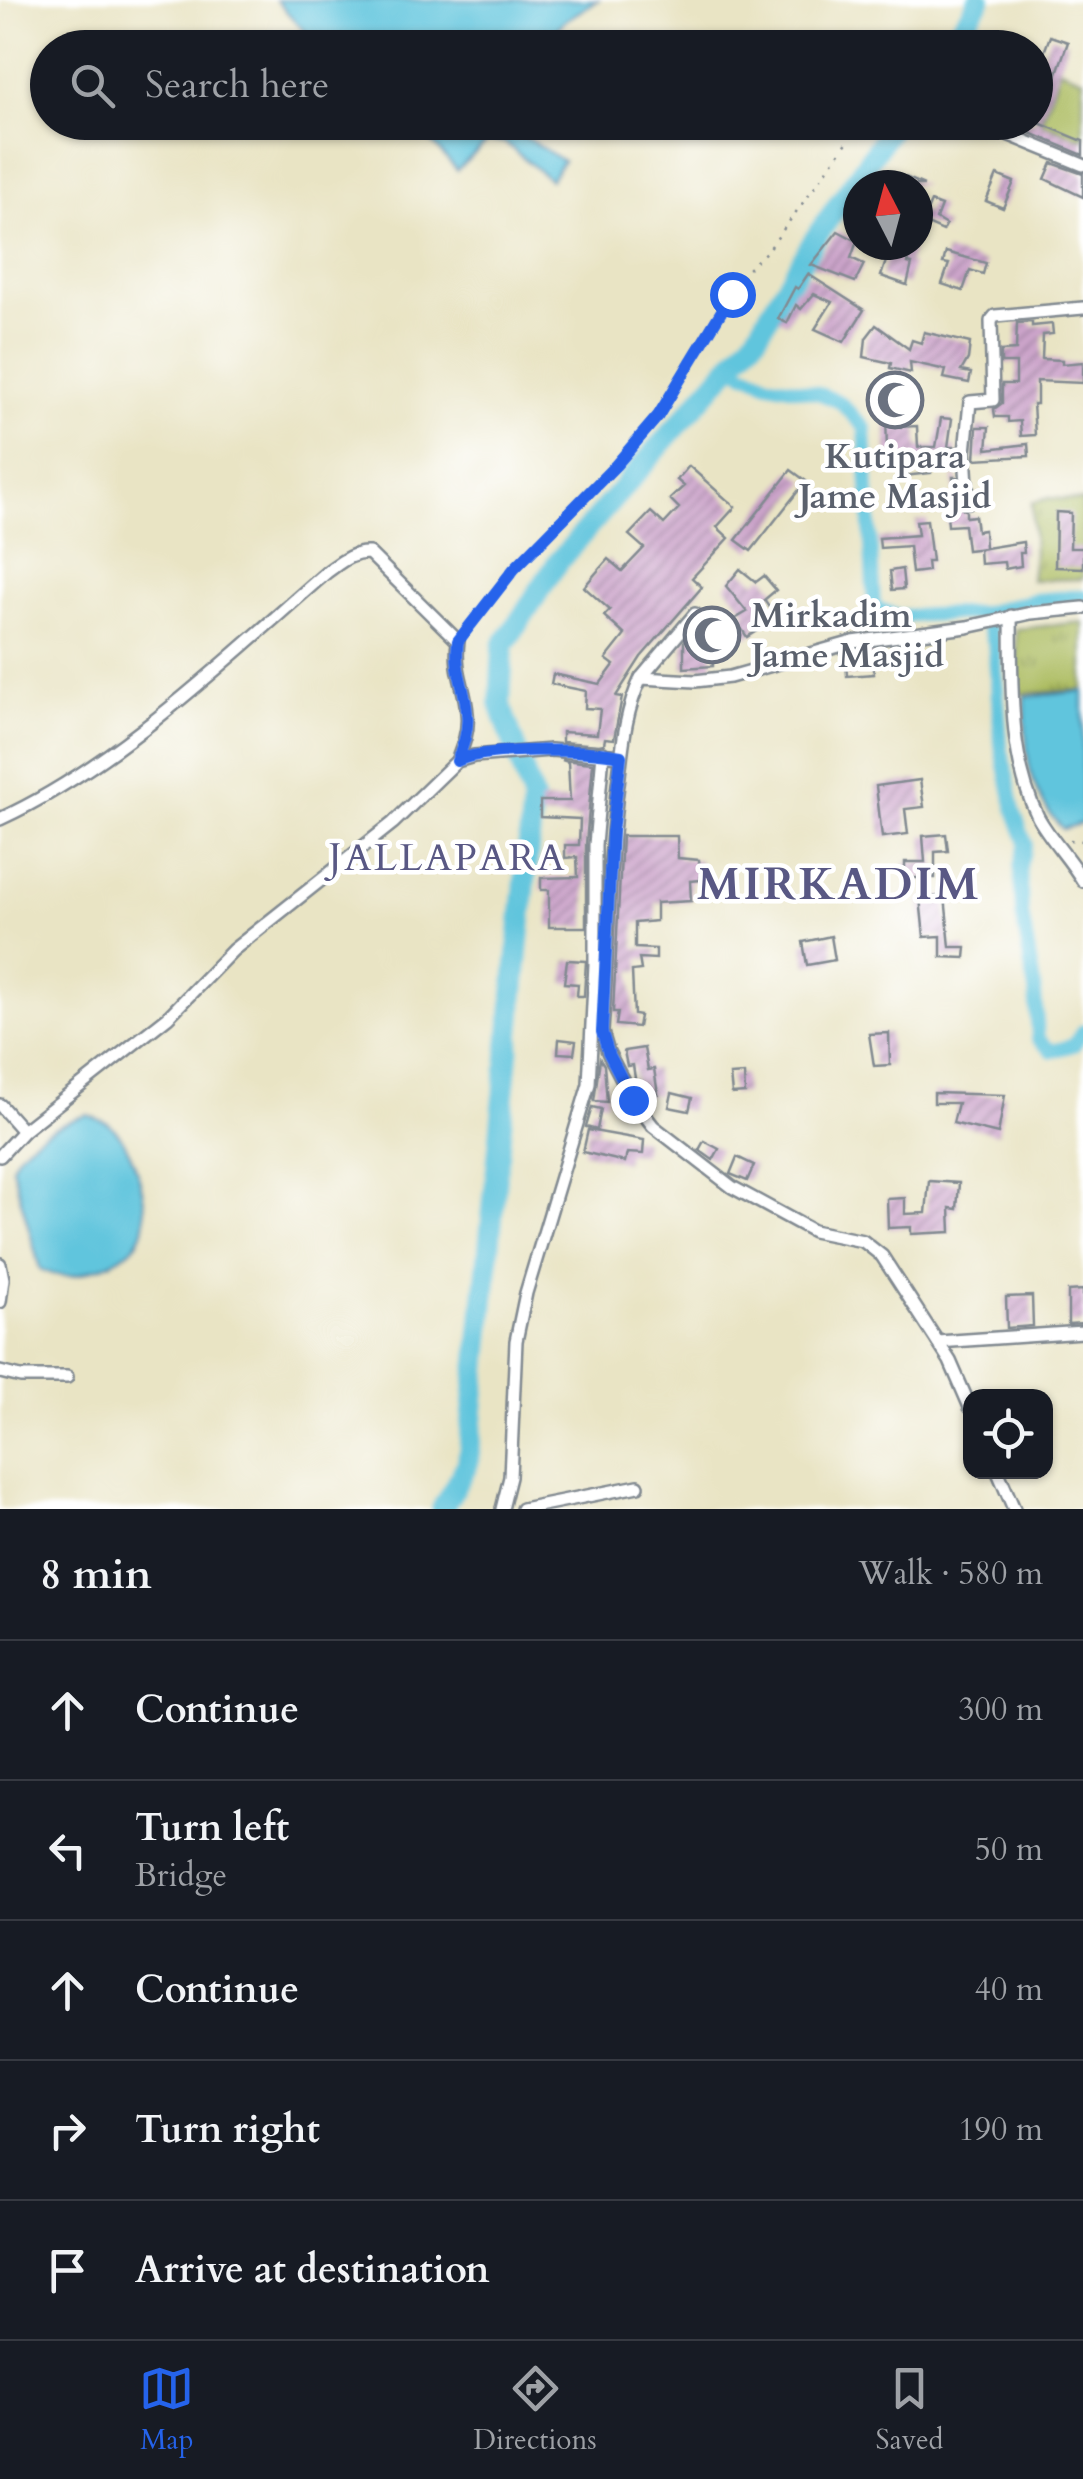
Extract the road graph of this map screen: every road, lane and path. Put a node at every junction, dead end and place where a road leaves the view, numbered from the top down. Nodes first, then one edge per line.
1 (849, 140) edge
2 (1022, 140) edge
3 (1083, 165) edge
4 (1083, 308) edge
5 (968, 502) dead end
6 (1083, 608) edge
7 (695, 614) dead end
8 (1010, 616) junction
9 (458, 641) junction
10 (641, 678) junction
11 (602, 753) junction
12 (621, 756) junction
13 (457, 761) junction
14 (0, 819) edge
15 (1083, 881) edge
16 (0, 1105) edge
17 (23, 1132) junction
18 (0, 1156) edge
19 (0, 1264) edge
20 (0, 1302) edge
21 (1083, 1332) edge
22 (938, 1342) junction
23 (0, 1372) edge
24 (67, 1377) dead end
25 (963, 1391) edge
26 (1001, 1479) edge
27 (638, 1486) dead end
28 (511, 1508) edge
29 (1014, 1509) edge

1 - 9 path
2 - 3 street
4 - 5 street
6 - 8 street
7 - 10 street
8 - 10 street
8 - 15 street
9 - 13 street
9 - 14 street
10 - 12 street
11 - 12 street
11 - 13 street
11 - 28 street
12 - 22 street
13 - 17 street
16 - 17 street
17 - 18 street
19 - 20 street
21 - 22 street
22 - 25 street
23 - 24 street
26 - 29 street
27 - 28 street

